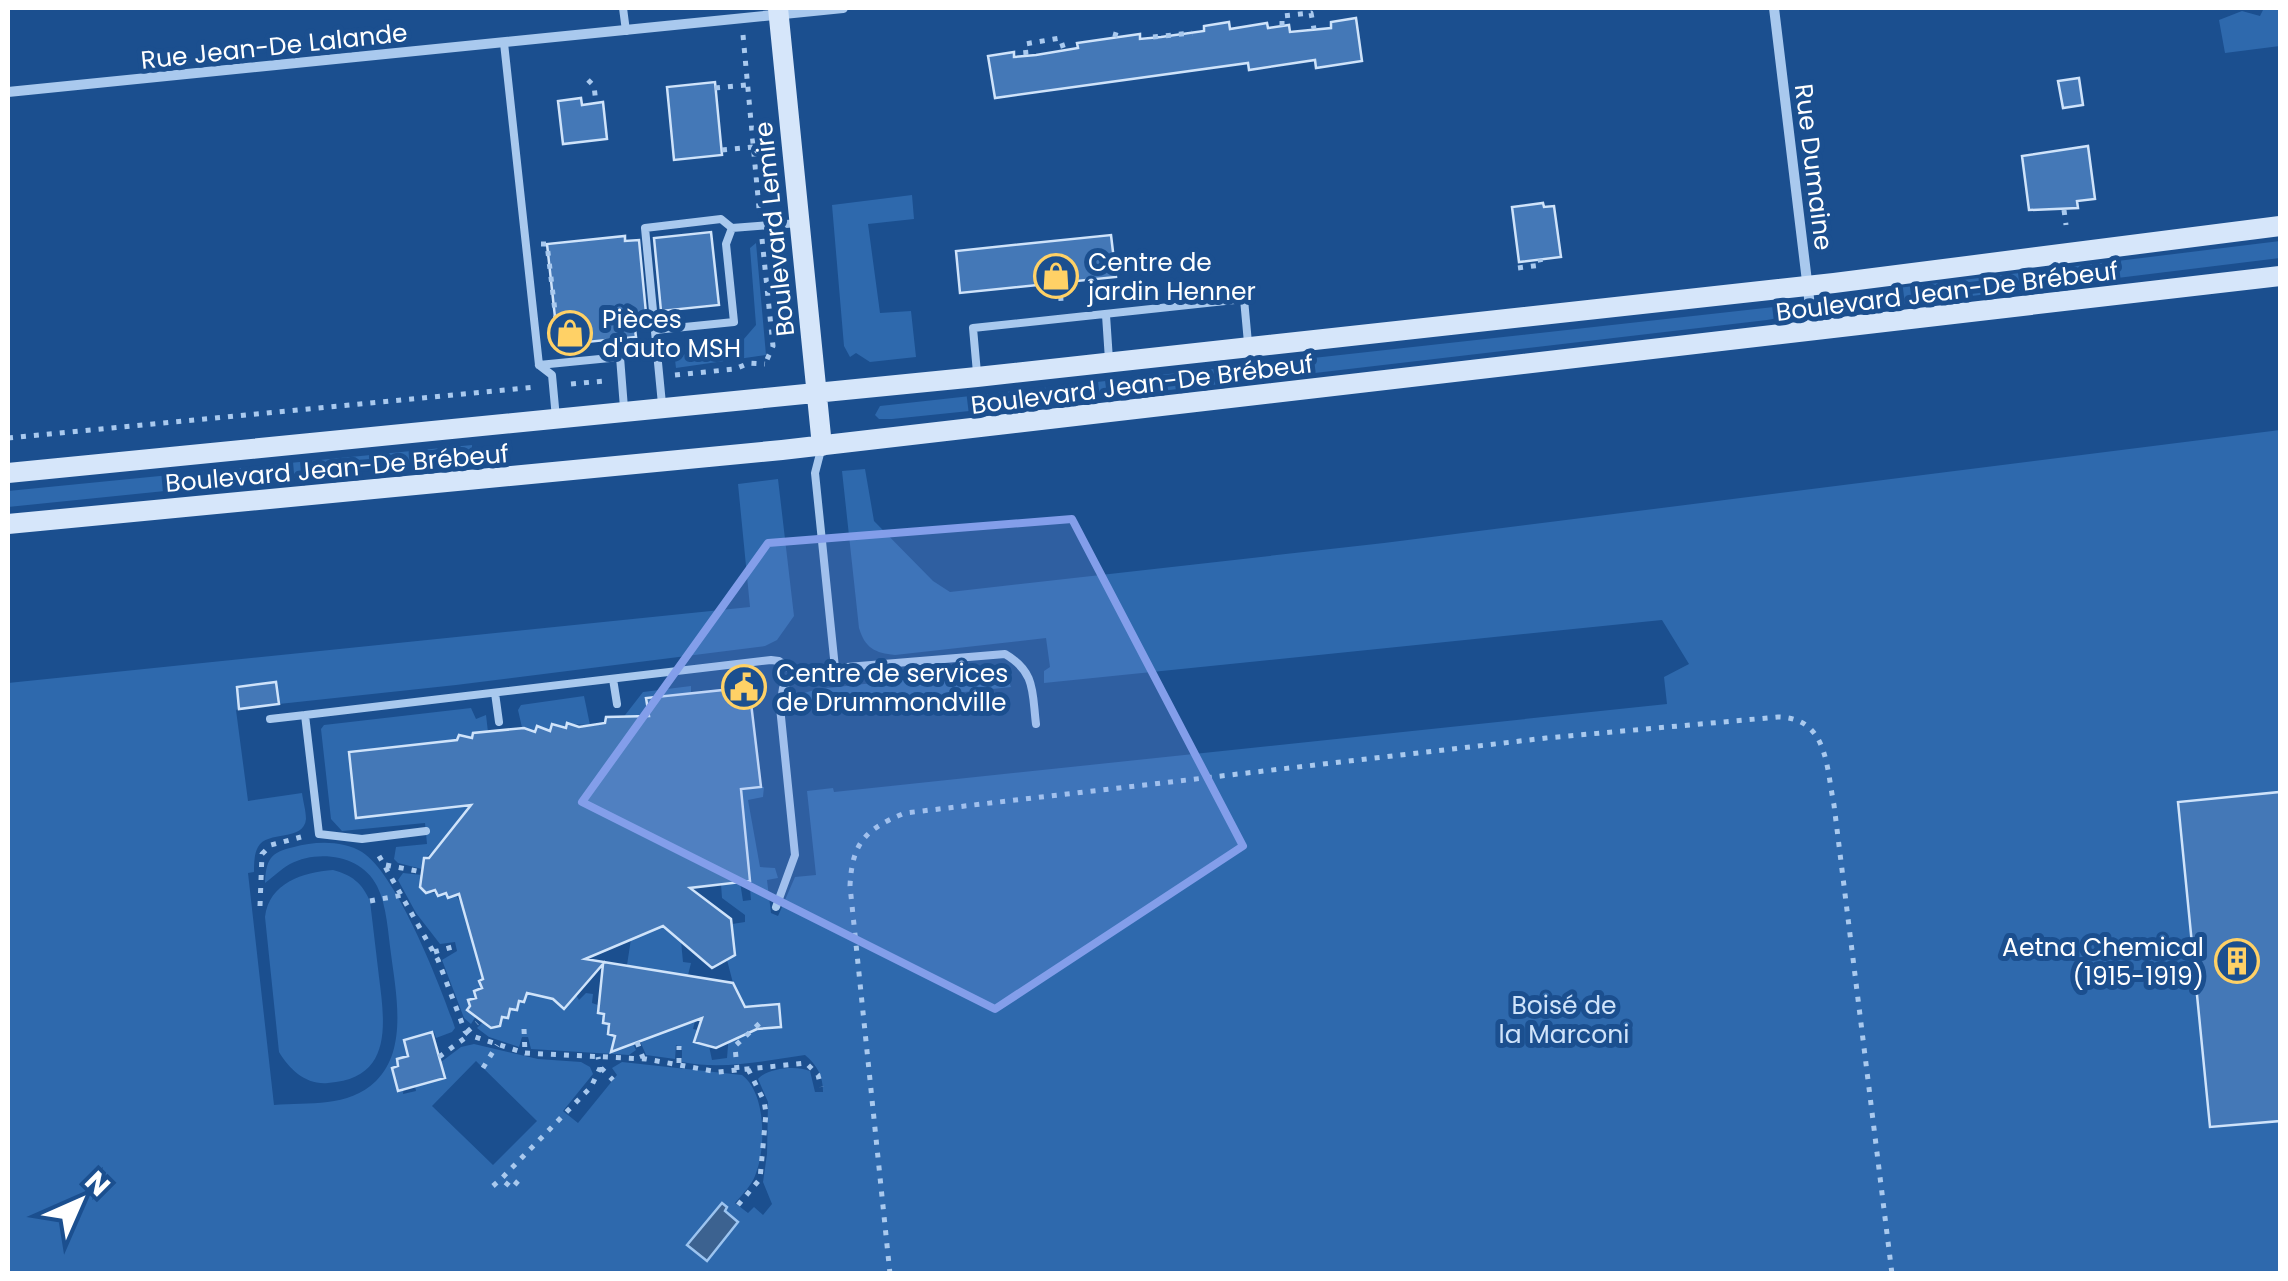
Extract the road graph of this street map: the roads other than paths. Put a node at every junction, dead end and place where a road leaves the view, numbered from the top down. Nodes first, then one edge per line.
1 (623, 8) edge
2 (843, 8) edge
3 (1774, 8) edge
4 (778, 11) edge
5 (626, 31) junction
6 (504, 43) junction
7 (8, 92) edge
8 (799, 224) junction
9 (2280, 226) edge
10 (732, 228) junction
11 (2280, 276) edge
12 (1808, 286) junction
13 (1106, 314) junction
14 (654, 330) junction
15 (1813, 332) junction
16 (1248, 347) junction
17 (1110, 362) junction
18 (539, 365) junction
19 (977, 377) junction
20 (816, 393) junction
21 (663, 408) junction
22 (624, 412) junction
23 (556, 419) junction
24 (822, 446) junction
25 (8, 473) edge
26 (8, 524) edge
27 (835, 668) junction
28 (797, 674) junction
29 (613, 679) junction
30 (495, 693) junction
31 (617, 704) dead end
32 (305, 715) junction
33 (270, 720) dead end
34 (499, 722) dead end
35 (1036, 724) dead end
36 (426, 831) dead end
37 (776, 907) dead end

1 - 5 lane
2 - 4 street, Rue Jean-De Lalande
3 - 12 street, Rue Dumaine
4 - 5 street, Rue Jean-De Lalande
4 - 8 main road, Boulevard Lemire
5 - 6 street, Rue Jean-De Lalande
6 - 7 street, Rue Jean-De Lalande
6 - 18 lane
8 - 10 lane
8 - 20 main road, Boulevard Lemire
9 - 12 main road, Boulevard Jean-De Brébeuf
10 - 14 lane
10 - 14 lane
11 - 15 main road, Boulevard Jean-De Brébeuf
12 - 15 street, Rue Dumaine
12 - 16 main road, Boulevard Jean-De Brébeuf
13 - 16 lane
13 - 17 lane
13 - 19 lane
14 - 21 lane
15 - 24 main road, Boulevard Jean-De Brébeuf
16 - 17 main road, Boulevard Jean-De Brébeuf
17 - 19 main road, Boulevard Jean-De Brébeuf
18 - 22 lane
18 - 23 lane
19 - 20 main road, Boulevard Jean-De Brébeuf
20 - 21 main road, Boulevard Jean-De Brébeuf
20 - 24 main road, Boulevard Lemire
21 - 22 main road, Boulevard Jean-De Brébeuf
22 - 23 main road, Boulevard Jean-De Brébeuf
23 - 25 main road, Boulevard Jean-De Brébeuf
24 - 26 main road, Boulevard Jean-De Brébeuf
24 - 27 lane
27 - 28 lane
27 - 35 lane
28 - 29 lane
28 - 37 lane
29 - 30 lane
29 - 31 lane
30 - 32 lane
30 - 34 lane
32 - 33 lane
32 - 36 lane

